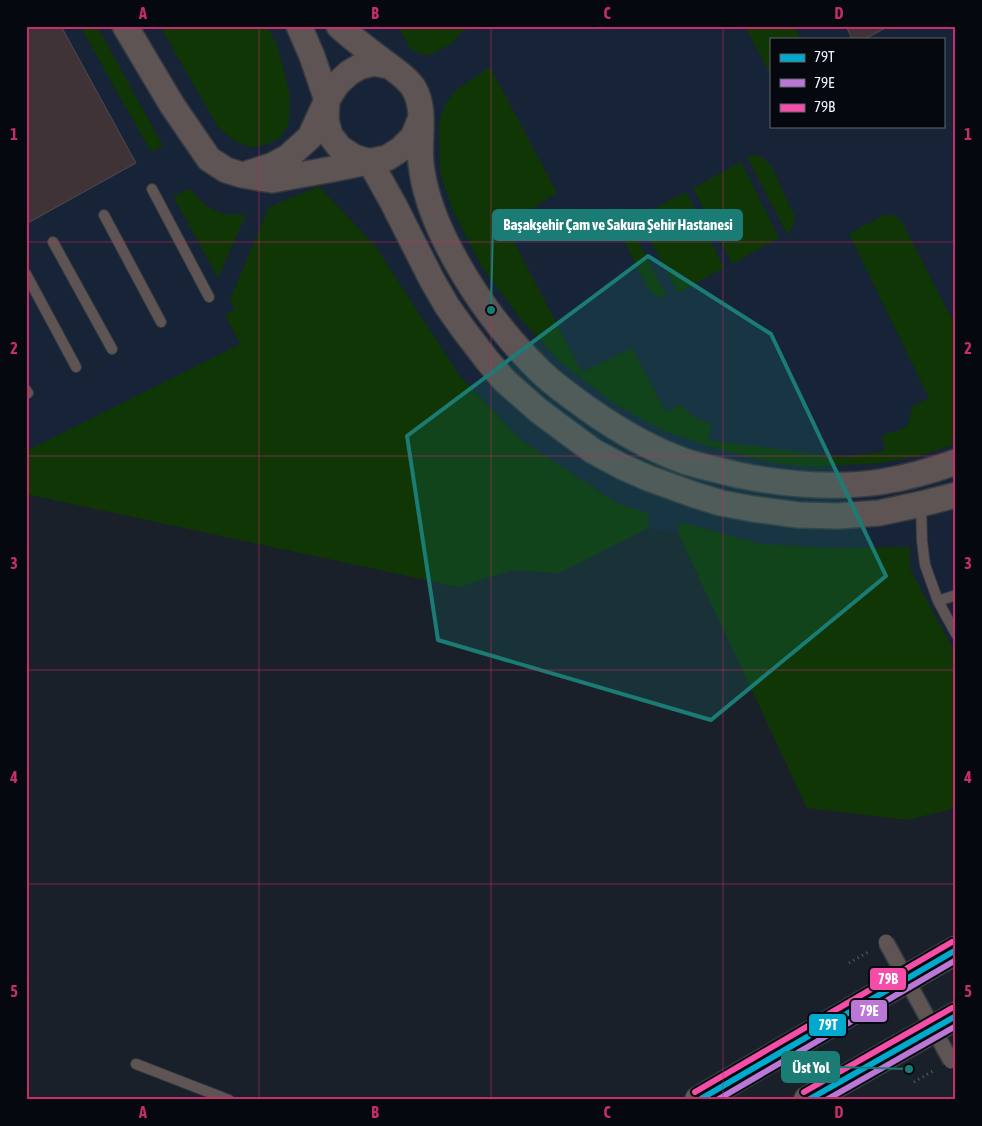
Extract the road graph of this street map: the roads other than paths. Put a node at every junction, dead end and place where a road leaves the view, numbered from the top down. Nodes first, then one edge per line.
1 (125, 26) edge
2 (299, 26) edge
3 (339, 26) edge
4 (389, 66) junction
5 (327, 100) junction
6 (420, 118) junction
7 (370, 162) junction
8 (242, 175) junction
9 (152, 189) dead end
10 (104, 215) dead end
11 (53, 242) dead end
12 (26, 274) edge
13 (209, 297) dead end
14 (161, 322) dead end
15 (112, 349) dead end
16 (76, 367) dead end
17 (956, 462) edge
18 (956, 495) edge
19 (921, 504) junction
20 (956, 595) edge
21 (938, 601) junction
22 (956, 634) edge
23 (886, 942) dead end
24 (956, 950) edge
25 (956, 1016) edge
26 (951, 1061) dead end
27 (136, 1064) dead end
28 (229, 1100) edge
29 (699, 1100) edge
30 (808, 1100) edge

1 - 8 street
2 - 5 street
3 - 4 street
4 - 5 street
4 - 6 street
5 - 7 street
5 - 8 street
6 - 7 street
6 - 17 street
7 - 8 street
7 - 19 street
9 - 13 lane
10 - 14 lane
11 - 15 lane
12 - 16 lane
18 - 19 street
19 - 21 lane
20 - 21 lane
21 - 22 lane
23 - 26 street, bridge
24 - 29 highway
25 - 30 highway
27 - 28 lane

